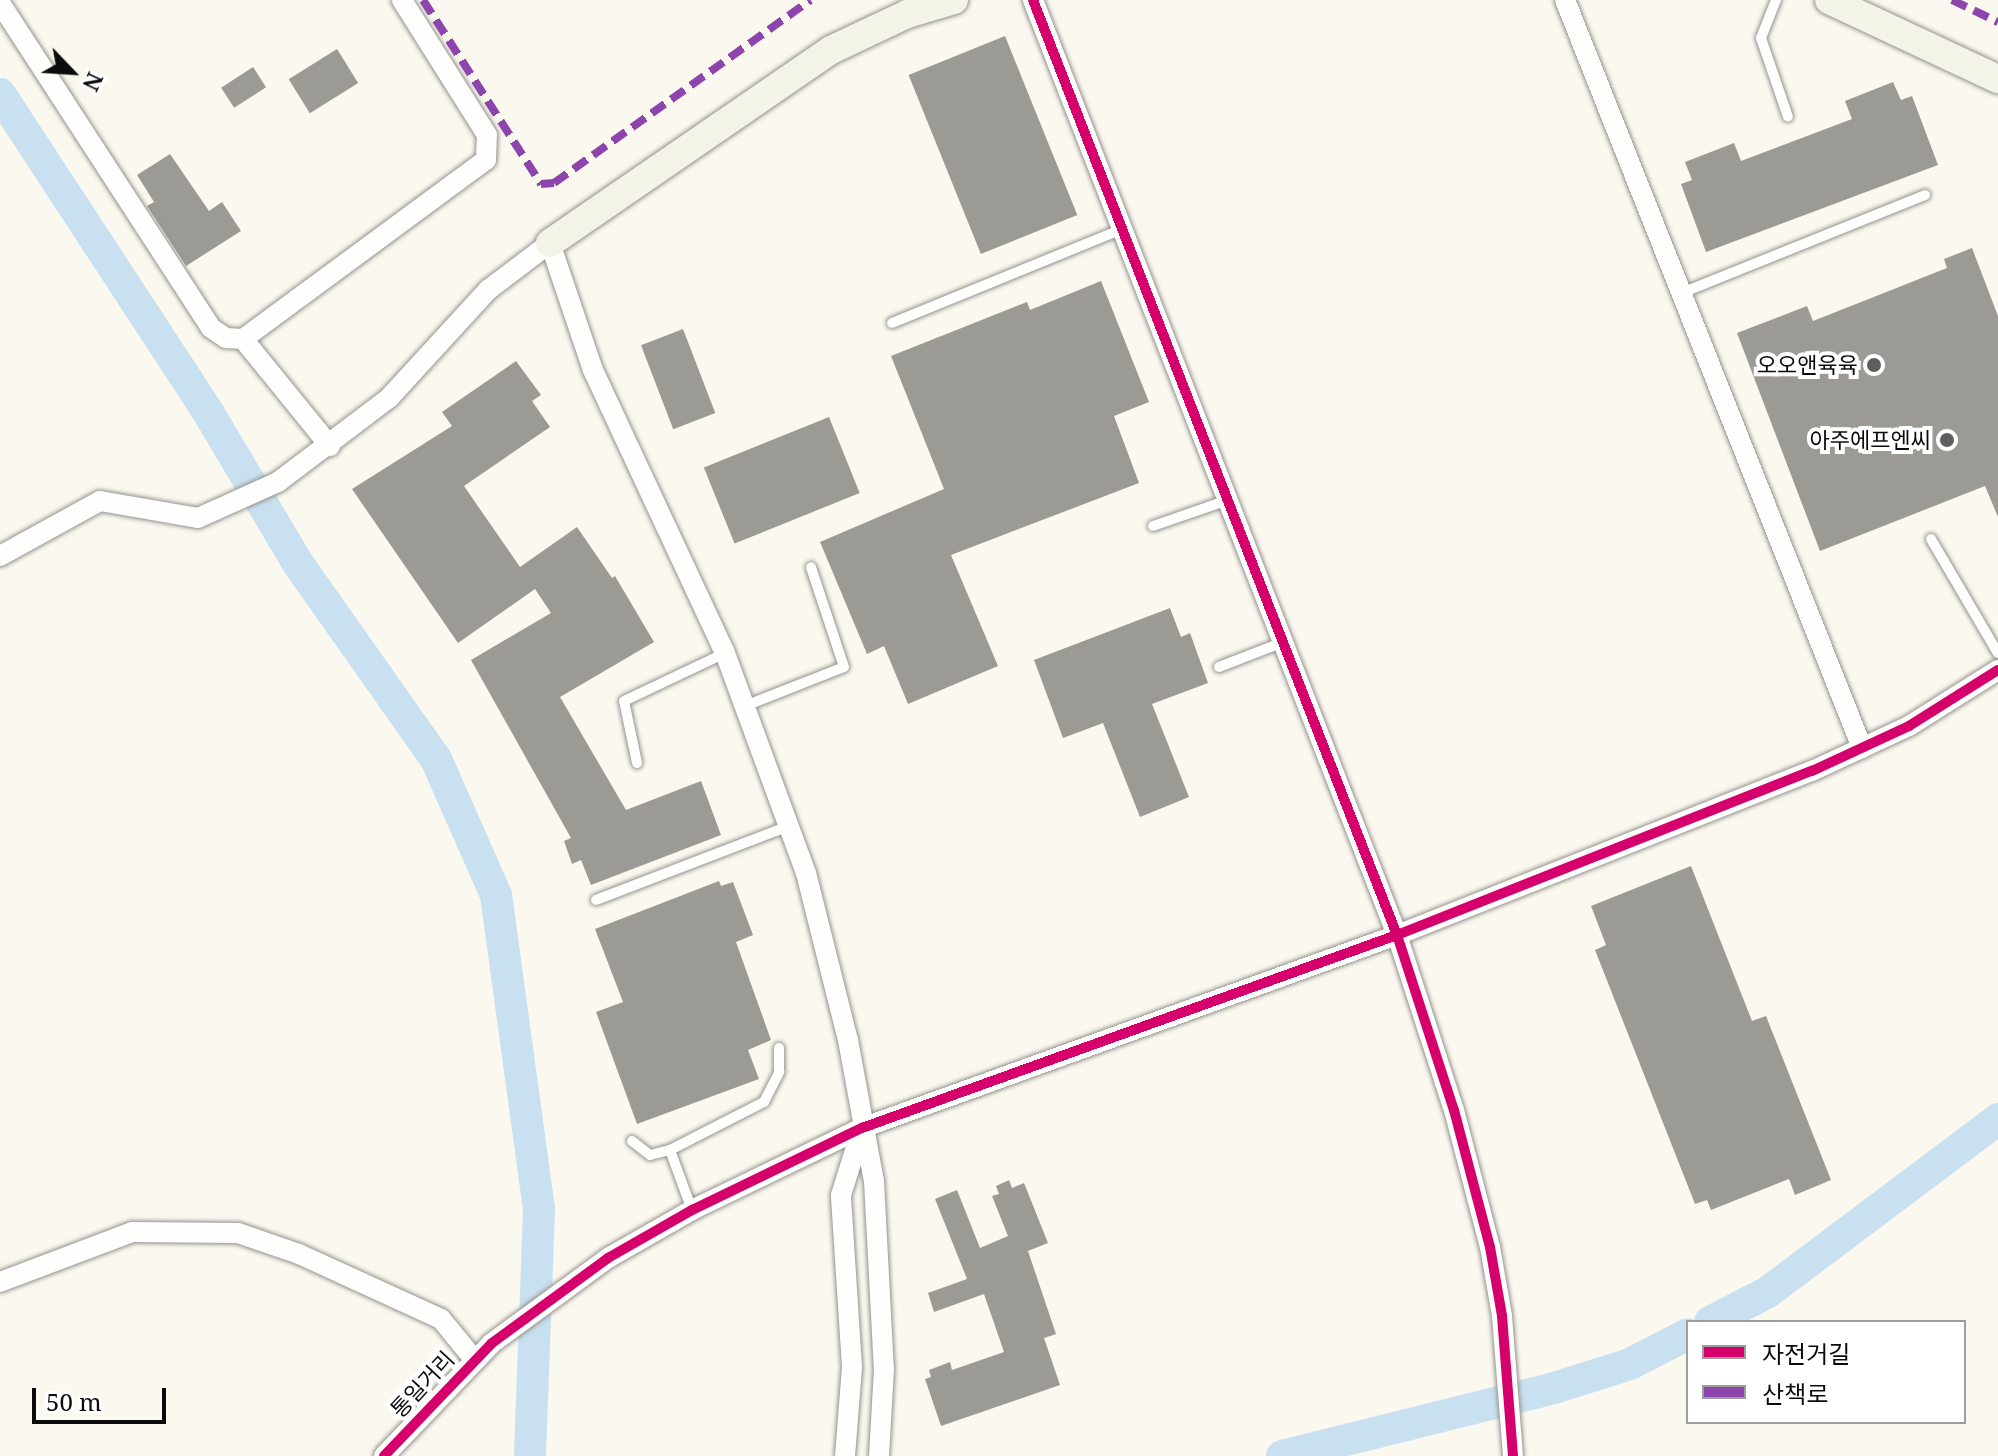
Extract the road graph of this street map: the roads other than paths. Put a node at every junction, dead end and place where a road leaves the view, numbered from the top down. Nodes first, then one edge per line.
1 (402, 0) edge
2 (954, 0) edge
3 (1033, 0) edge
4 (1565, 0) edge
5 (1776, 0) edge
6 (1829, 0) edge
7 (0, 3) edge
8 (1998, 79) edge
9 (1788, 117) dead end
10 (1925, 195) dead end
11 (1122, 229) junction
12 (550, 243) junction
13 (1684, 292) junction
14 (892, 323) dead end
15 (243, 339) junction
16 (330, 446) junction
17 (1228, 500) junction
18 (1153, 526) dead end
19 (1931, 539) dead end
20 (0, 556) edge
21 (811, 567) dead end
22 (1283, 642) junction
23 (725, 653) junction
24 (1998, 653) edge
25 (1219, 667) dead end
26 (1998, 670) edge
27 (745, 706) junction
28 (1862, 748) junction
29 (637, 763) dead end
30 (789, 826) junction
31 (596, 900) dead end
32 (1397, 935) junction
33 (779, 1048) dead end
34 (862, 1128) junction
35 (632, 1141) dead end
36 (670, 1150) junction
37 (692, 1210) junction
38 (0, 1282) edge
39 (473, 1358) junction
40 (1512, 1446) edge
41 (384, 1456) edge
42 (845, 1456) edge
43 (879, 1456) edge

1 - 15 street
2 - 12 street
3 - 11 street
4 - 13 street
5 - 9 lane
6 - 8 street
7 - 15 street
10 - 13 lane
11 - 14 lane
11 - 17 street
12 - 16 street
12 - 23 street
13 - 28 street
15 - 16 street
16 - 20 street
17 - 18 lane
17 - 22 street
19 - 24 lane
21 - 27 lane
22 - 25 lane
22 - 32 street
23 - 27 street
23 - 29 lane
26 - 28 street, 통일거리
27 - 30 street
28 - 32 street, 통일거리
30 - 31 lane
30 - 34 street
32 - 34 street, 통일거리
32 - 40 street
33 - 36 lane
34 - 37 street, 통일거리
34 - 42 street
34 - 43 street
35 - 36 lane
36 - 37 lane
37 - 39 street, 통일거리
38 - 39 street
39 - 41 street, 통일거리

